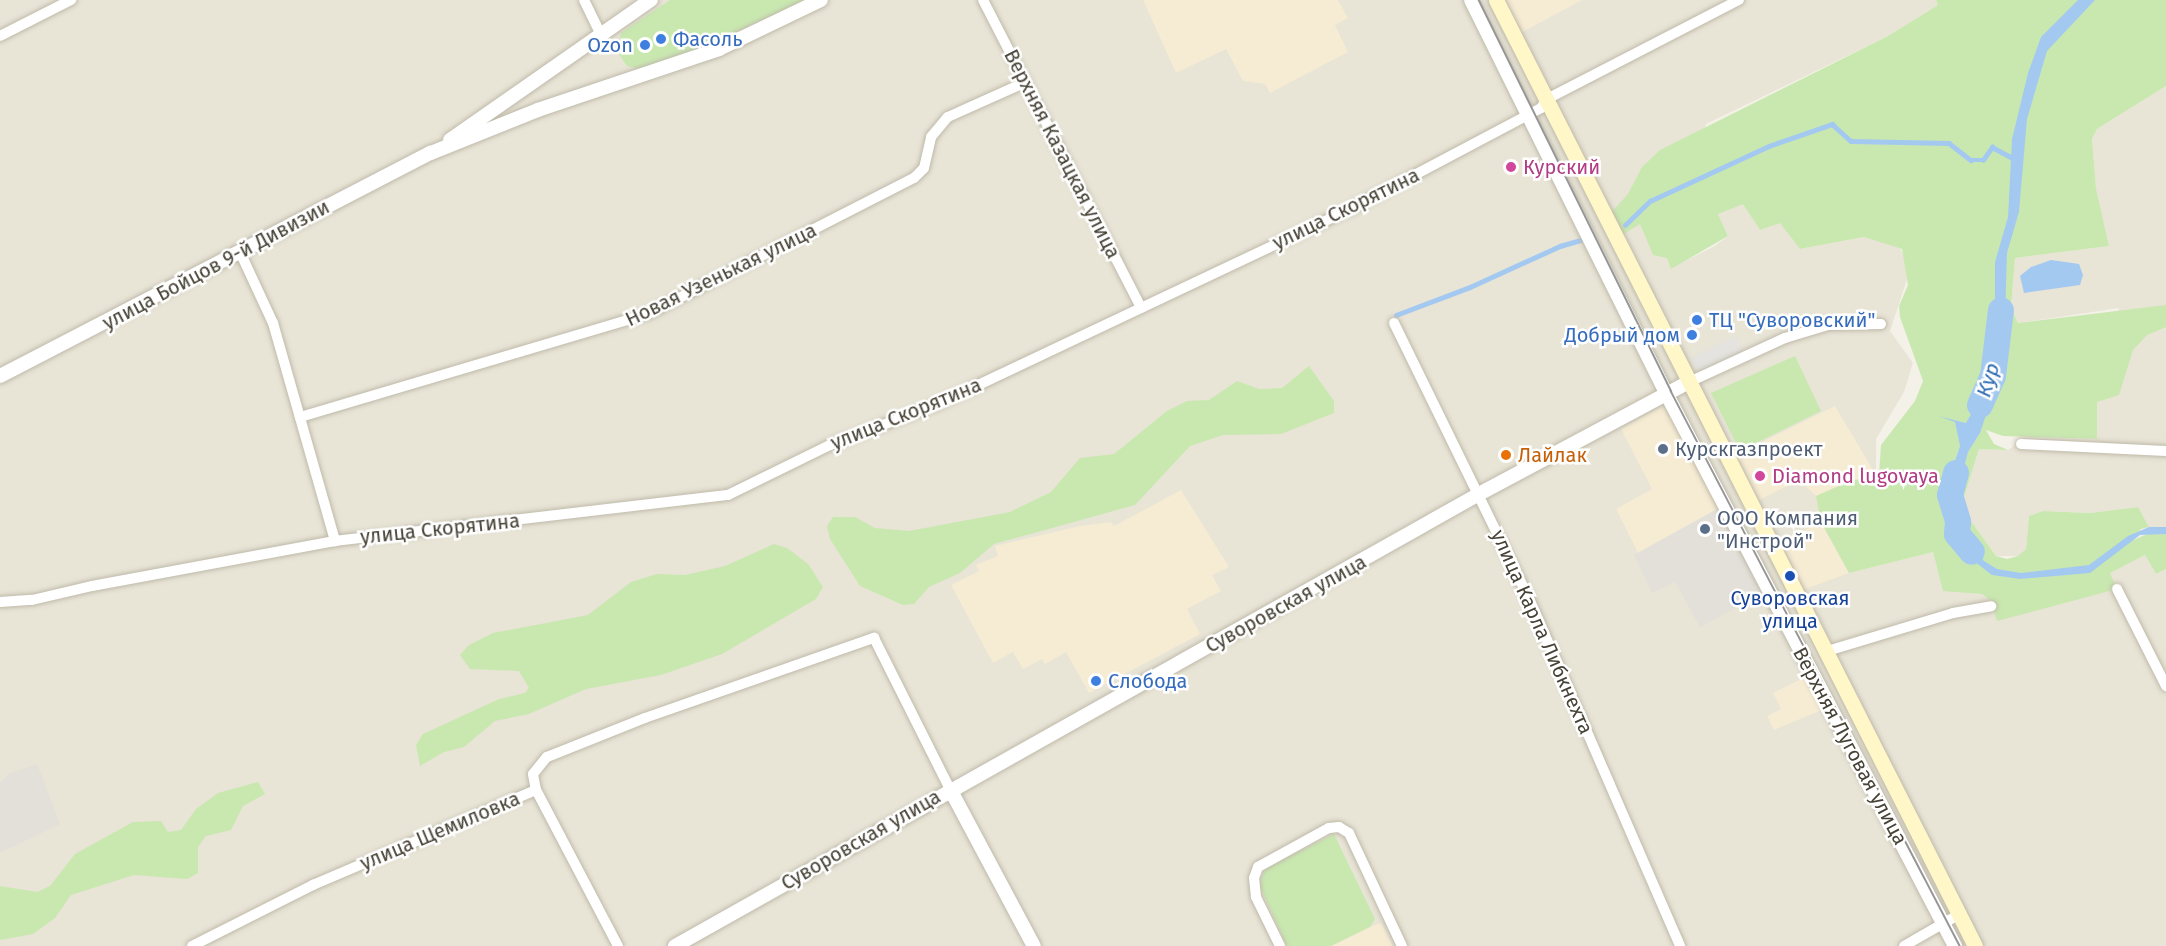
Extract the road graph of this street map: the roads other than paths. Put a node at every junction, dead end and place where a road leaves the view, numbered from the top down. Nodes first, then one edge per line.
1 (71, 0) edge
2 (584, 0) edge
3 (651, 0) edge
4 (821, 0) edge
5 (984, 0) edge
6 (1471, 0) edge
7 (1496, 0) edge
8 (1739, 0) edge
9 (600, 33) junction
10 (0, 36) edge
11 (1026, 82) junction
12 (1547, 99) junction
13 (1528, 114) junction
14 (431, 153) junction
15 (240, 252) junction
16 (1141, 308) junction
17 (1394, 323) dead end
18 (1881, 324) dead end
19 (0, 376) edge
20 (1687, 383) junction
21 (1666, 393) junction
22 (300, 417) junction
23 (2021, 444) dead end
24 (2166, 451) edge
25 (1479, 494) junction
26 (335, 541) junction
27 (2117, 589) dead end
28 (0, 602) edge
29 (1991, 606) dead end
30 (1824, 652) junction
31 (2166, 686) edge
32 (950, 789) junction
33 (536, 790) junction
34 (1958, 915) junction
35 (1944, 923) junction
36 (192, 946) edge
37 (618, 946) edge
38 (675, 946) edge
39 (1034, 946) edge
40 (1280, 946) edge
41 (1402, 946) edge
42 (1680, 946) edge
43 (1904, 946) edge
44 (1955, 946) edge
45 (1975, 946) edge

1 - 10 street
2 - 9 street
3 - 9 street, улица Бойцов 9-й Дивизии
4 - 14 street, улица Бойцов 9-й Дивизии
5 - 11 street, Верхняя Казацкая улица
6 - 13 street, Верхняя Луговая улица
7 - 12 main road, Верхняя Луговая улица
8 - 12 street, улица Скорятина
9 - 14 street, улица Бойцов 9-й Дивизии
11 - 16 street, Верхняя Казацкая улица
11 - 22 street, Новая Узенькая улица
12 - 13 street, улица Скорятина
12 - 20 main road, Верхняя Луговая улица
13 - 16 street, улица Скорятина
13 - 21 street, Верхняя Луговая улица
14 - 15 street, улица Бойцов 9-й Дивизии
15 - 19 street, улица Бойцов 9-й Дивизии
15 - 22 street
16 - 26 street, улица Скорятина
17 - 25 street, улица Карла Либкнехта
18 - 20 street, Суворовская улица
20 - 21 street, Суворовская улица
20 - 30 main road, Верхняя Луговая улица
21 - 25 street, Суворовская улица
21 - 35 street, Верхняя Луговая улица
22 - 26 street
23 - 24 street
25 - 32 street, Суворовская улица
25 - 42 street, улица Карла Либкнехта
26 - 28 street, улица Скорятина
27 - 31 street
29 - 30 street
30 - 34 main road, Верхняя Луговая улица
32 - 33 street, улица Щемиловка
32 - 38 street, Суворовская улица
32 - 39 street
33 - 36 street, улица Щемиловка
33 - 37 street
34 - 35 street
34 - 45 main road, Верхняя Луговая улица
35 - 43 street
35 - 44 street, Верхняя Луговая улица
40 - 41 street

